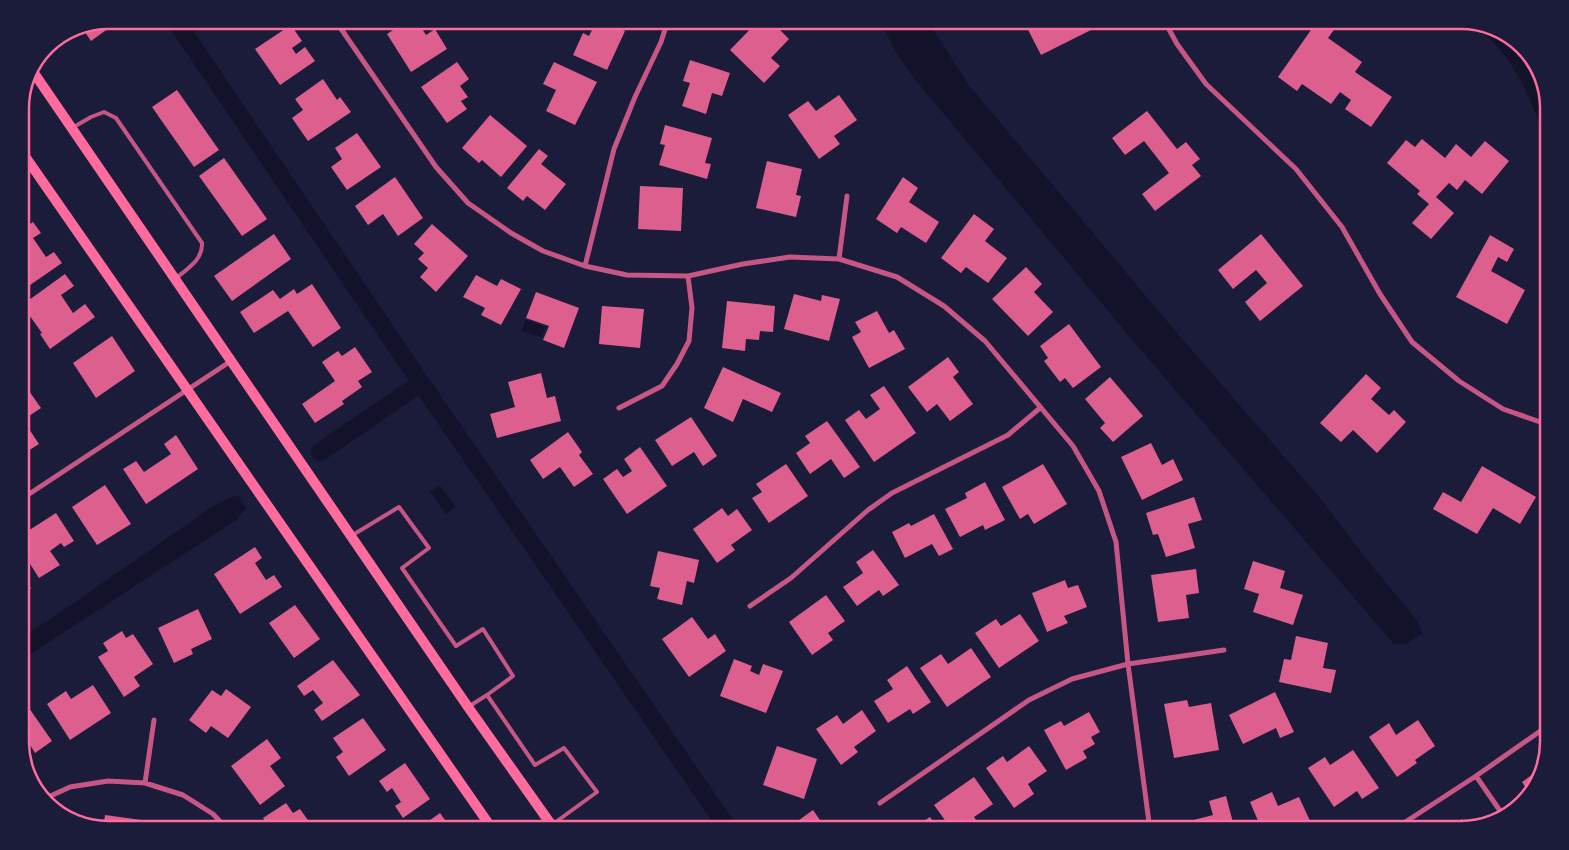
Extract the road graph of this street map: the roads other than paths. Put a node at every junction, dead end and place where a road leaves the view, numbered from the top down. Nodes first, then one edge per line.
1 (341, 29) edge
2 (665, 29) edge
3 (1168, 29) edge
4 (36, 76) edge
5 (72, 128) junction
6 (29, 162) edge
7 (847, 196) dead end
8 (840, 259) junction
9 (585, 266) junction
10 (688, 276) junction
11 (175, 279) junction
12 (231, 360) junction
13 (188, 389) junction
14 (618, 408) dead end
15 (1040, 408) junction
16 (1540, 422) edge
17 (29, 494) edge
18 (351, 536) junction
19 (750, 606) dead end
20 (1224, 650) dead end
21 (1128, 664) junction
22 (487, 695) junction
23 (468, 706) junction
24 (154, 720) dead end
25 (1540, 731) edge
26 (1476, 776) junction
27 (145, 783) junction
28 (50, 796) edge
29 (880, 803) dead end
30 (1500, 811) edge
31 (220, 821) edge
32 (487, 821) edge
33 (550, 821) edge
34 (562, 821) edge
35 (1149, 821) edge
36 (1407, 821) edge

1 - 9 street
2 - 9 street
3 - 16 street
4 - 5 main road
5 - 11 main road
5 - 11 lane
6 - 13 main road
7 - 8 street
8 - 10 street
8 - 15 street
9 - 10 street
10 - 14 street
11 - 12 main road
12 - 13 street
12 - 18 main road
13 - 17 street
13 - 32 main road
15 - 19 street
15 - 21 street
18 - 22 lane
18 - 23 main road
20 - 21 street
21 - 29 street
21 - 35 street
22 - 23 lane
22 - 34 lane
23 - 33 main road
24 - 27 street
25 - 26 street
26 - 30 street
26 - 36 street
27 - 28 street
27 - 31 street

